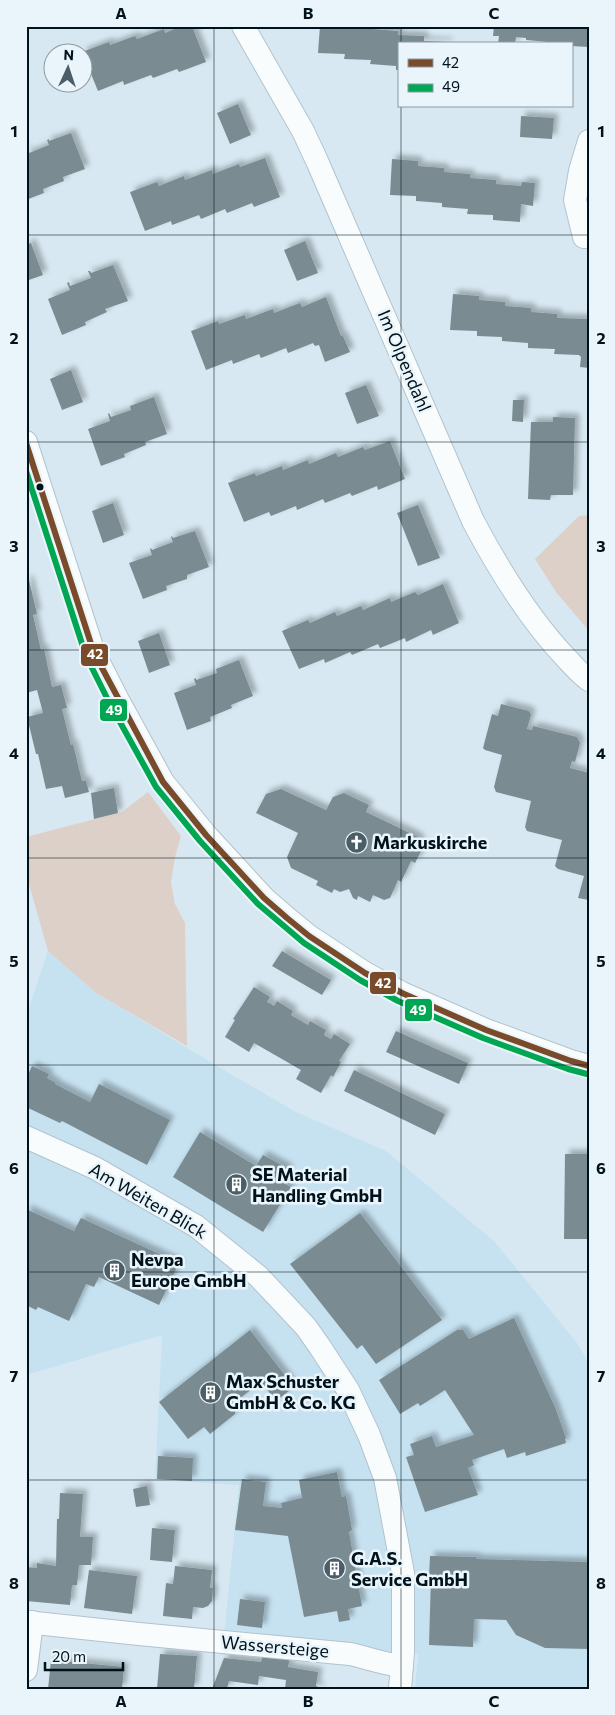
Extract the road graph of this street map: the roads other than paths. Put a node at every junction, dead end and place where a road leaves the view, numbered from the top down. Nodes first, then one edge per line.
1 (243, 26) edge
2 (589, 141) edge
3 (584, 238) dead end
4 (26, 442) edge
5 (589, 680) edge
6 (589, 1066) edge
7 (26, 1137) edge
8 (29, 1622) edge
9 (402, 1666) junction
10 (26, 1670) edge
11 (400, 1689) edge

1 - 5 street, Im Olpendahl
2 - 3 street
4 - 6 street
7 - 9 street, Am Weiten Blick
8 - 9 street, Wassersteige
8 - 10 street
9 - 11 street, Am Weiten Blick

